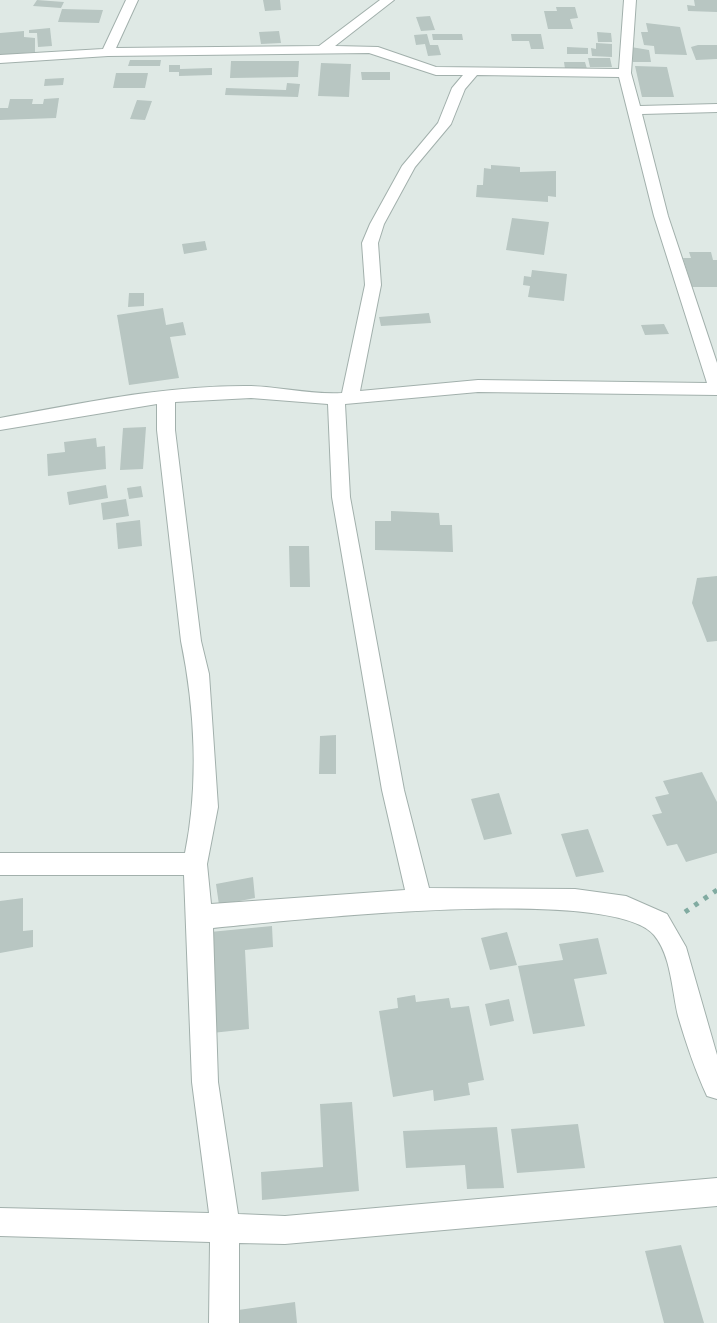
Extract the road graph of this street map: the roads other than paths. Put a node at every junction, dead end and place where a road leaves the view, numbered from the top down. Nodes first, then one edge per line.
1 (132, 0) edge
2 (388, 0) edge
3 (630, 0) edge
4 (323, 49) junction
5 (108, 52) junction
6 (0, 59) edge
7 (473, 72) junction
8 (625, 73) junction
9 (717, 108) edge
10 (634, 110) junction
11 (717, 389) edge
12 (166, 397) junction
13 (343, 398) junction
14 (0, 424) edge
15 (0, 864) edge
16 (195, 864) junction
17 (419, 899) junction
18 (200, 918) junction
19 (717, 1086) edge
20 (717, 1192) edge
21 (0, 1222) edge
22 (225, 1227) junction
23 (224, 1323) edge

1 - 5 street
2 - 4 street
3 - 8 street
4 - 5 street
4 - 7 street
5 - 6 street
7 - 8 street
7 - 13 street
8 - 10 street
9 - 10 street
10 - 11 street
11 - 13 street
12 - 13 street
12 - 14 street
12 - 16 street
13 - 17 street
15 - 16 street
16 - 18 street
17 - 18 street
17 - 19 street
18 - 22 street
20 - 22 street
21 - 22 street
22 - 23 street

